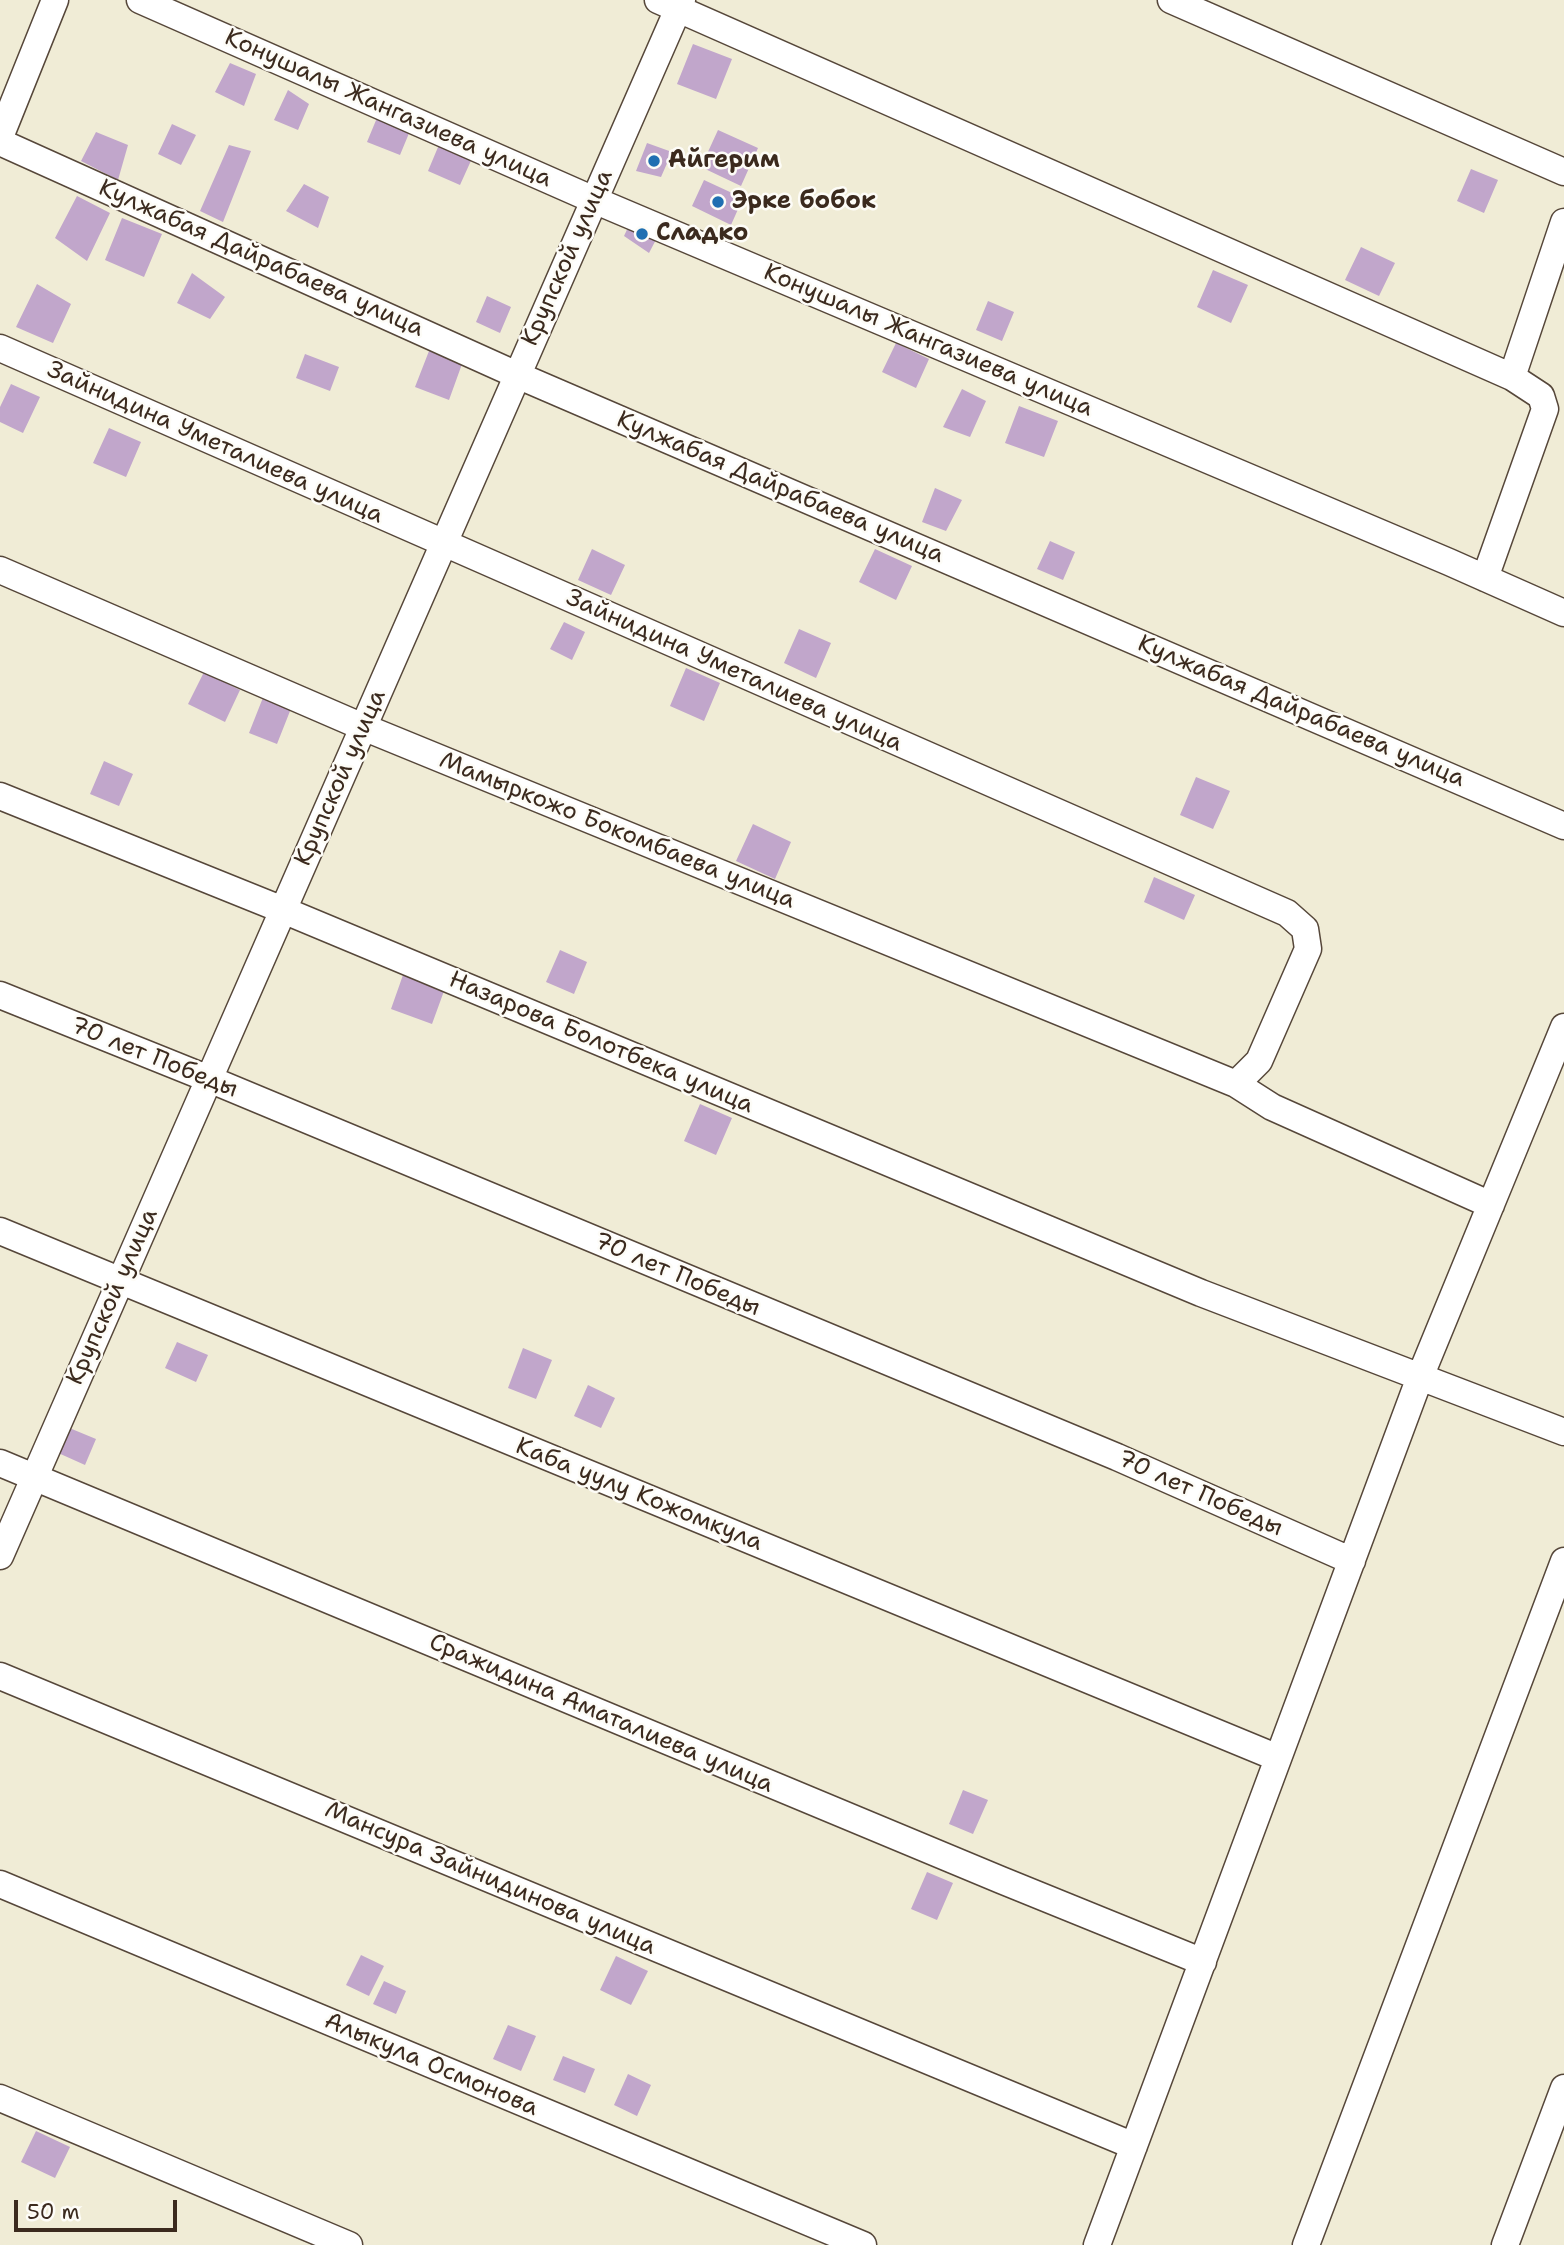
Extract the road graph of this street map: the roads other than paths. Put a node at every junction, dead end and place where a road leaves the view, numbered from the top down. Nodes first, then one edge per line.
1 (55, 0) edge
2 (140, 0) edge
3 (1171, 0) edge
4 (673, 3) edge
5 (0, 139) edge
6 (1564, 172) edge
7 (594, 200) junction
8 (1564, 222) edge
9 (0, 348) edge
10 (517, 374) junction
11 (1512, 377) junction
12 (443, 544) junction
13 (0, 570) edge
14 (1485, 578) junction
15 (1564, 613) edge
16 (363, 727) junction
17 (0, 796) edge
18 (1564, 826) edge
19 (283, 910) junction
20 (0, 995) edge
21 (1564, 1027) edge
22 (209, 1079) junction
23 (1236, 1084) junction
24 (1491, 1205) junction
25 (0, 1231) edge
26 (120, 1282) junction
27 (1420, 1377) junction
28 (1564, 1432) edge
29 (0, 1463) edge
30 (34, 1478) junction
31 (0, 1556) edge
32 (1352, 1561) junction
33 (1564, 1561) edge
34 (0, 1676) edge
35 (1278, 1758) junction
36 (0, 1884) edge
37 (1203, 1962) junction
38 (1564, 2088) edge
39 (0, 2098) edge
40 (1134, 2146) junction
41 (349, 2245) edge
42 (863, 2245) edge
43 (1097, 2245) edge
44 (1306, 2245) edge
45 (1504, 2245) edge

1 - 5 street
2 - 7 street, Конушалы Жангазиева улица
3 - 6 street
4 - 7 street, Крупской улица
4 - 11 street
5 - 10 street, Кулжабая Дайрабаева улица
7 - 10 street, Крупской улица
7 - 14 street, Конушалы Жангазиева улица
8 - 11 street
9 - 12 street, Зайнидина Уметалиева улица
10 - 12 street, Крупской улица
10 - 18 street, Кулжабая Дайрабаева улица
11 - 14 street
12 - 16 street, Крупской улица
12 - 23 street, Зайнидина Уметалиева улица
13 - 16 street, Мамыркожо Бокомбаева улица
14 - 15 street, Конушалы Жангазиева улица
16 - 19 street, Крупской улица
16 - 23 street, Мамыркожо Бокомбаева улица
17 - 19 street, Назарова Болотбека улица
19 - 22 street, Крупской улица
19 - 27 street, Назарова Болотбека улица
20 - 22 street, 70 лет Победы
21 - 24 street
22 - 26 street, Крупской улица
22 - 32 street, 70 лет Победы
23 - 24 street, Мамыркожо Бокомбаева улица
24 - 27 street
25 - 26 street, Каба уулу Кожомкула
26 - 30 street, Крупской улица
26 - 35 street, Каба уулу Кожомкула
27 - 28 street, Назарова Болотбека улица
27 - 32 street
29 - 30 street, Сражидина Аматалиева улица
30 - 31 street, Крупской улица
30 - 37 street, Сражидина Аматалиева улица
32 - 35 street
33 - 44 street
34 - 40 street, Мансура Зайнидинова улица
35 - 37 street
36 - 42 street, Алыкула Осмонова
37 - 40 street
38 - 45 street
39 - 41 street
40 - 43 street

